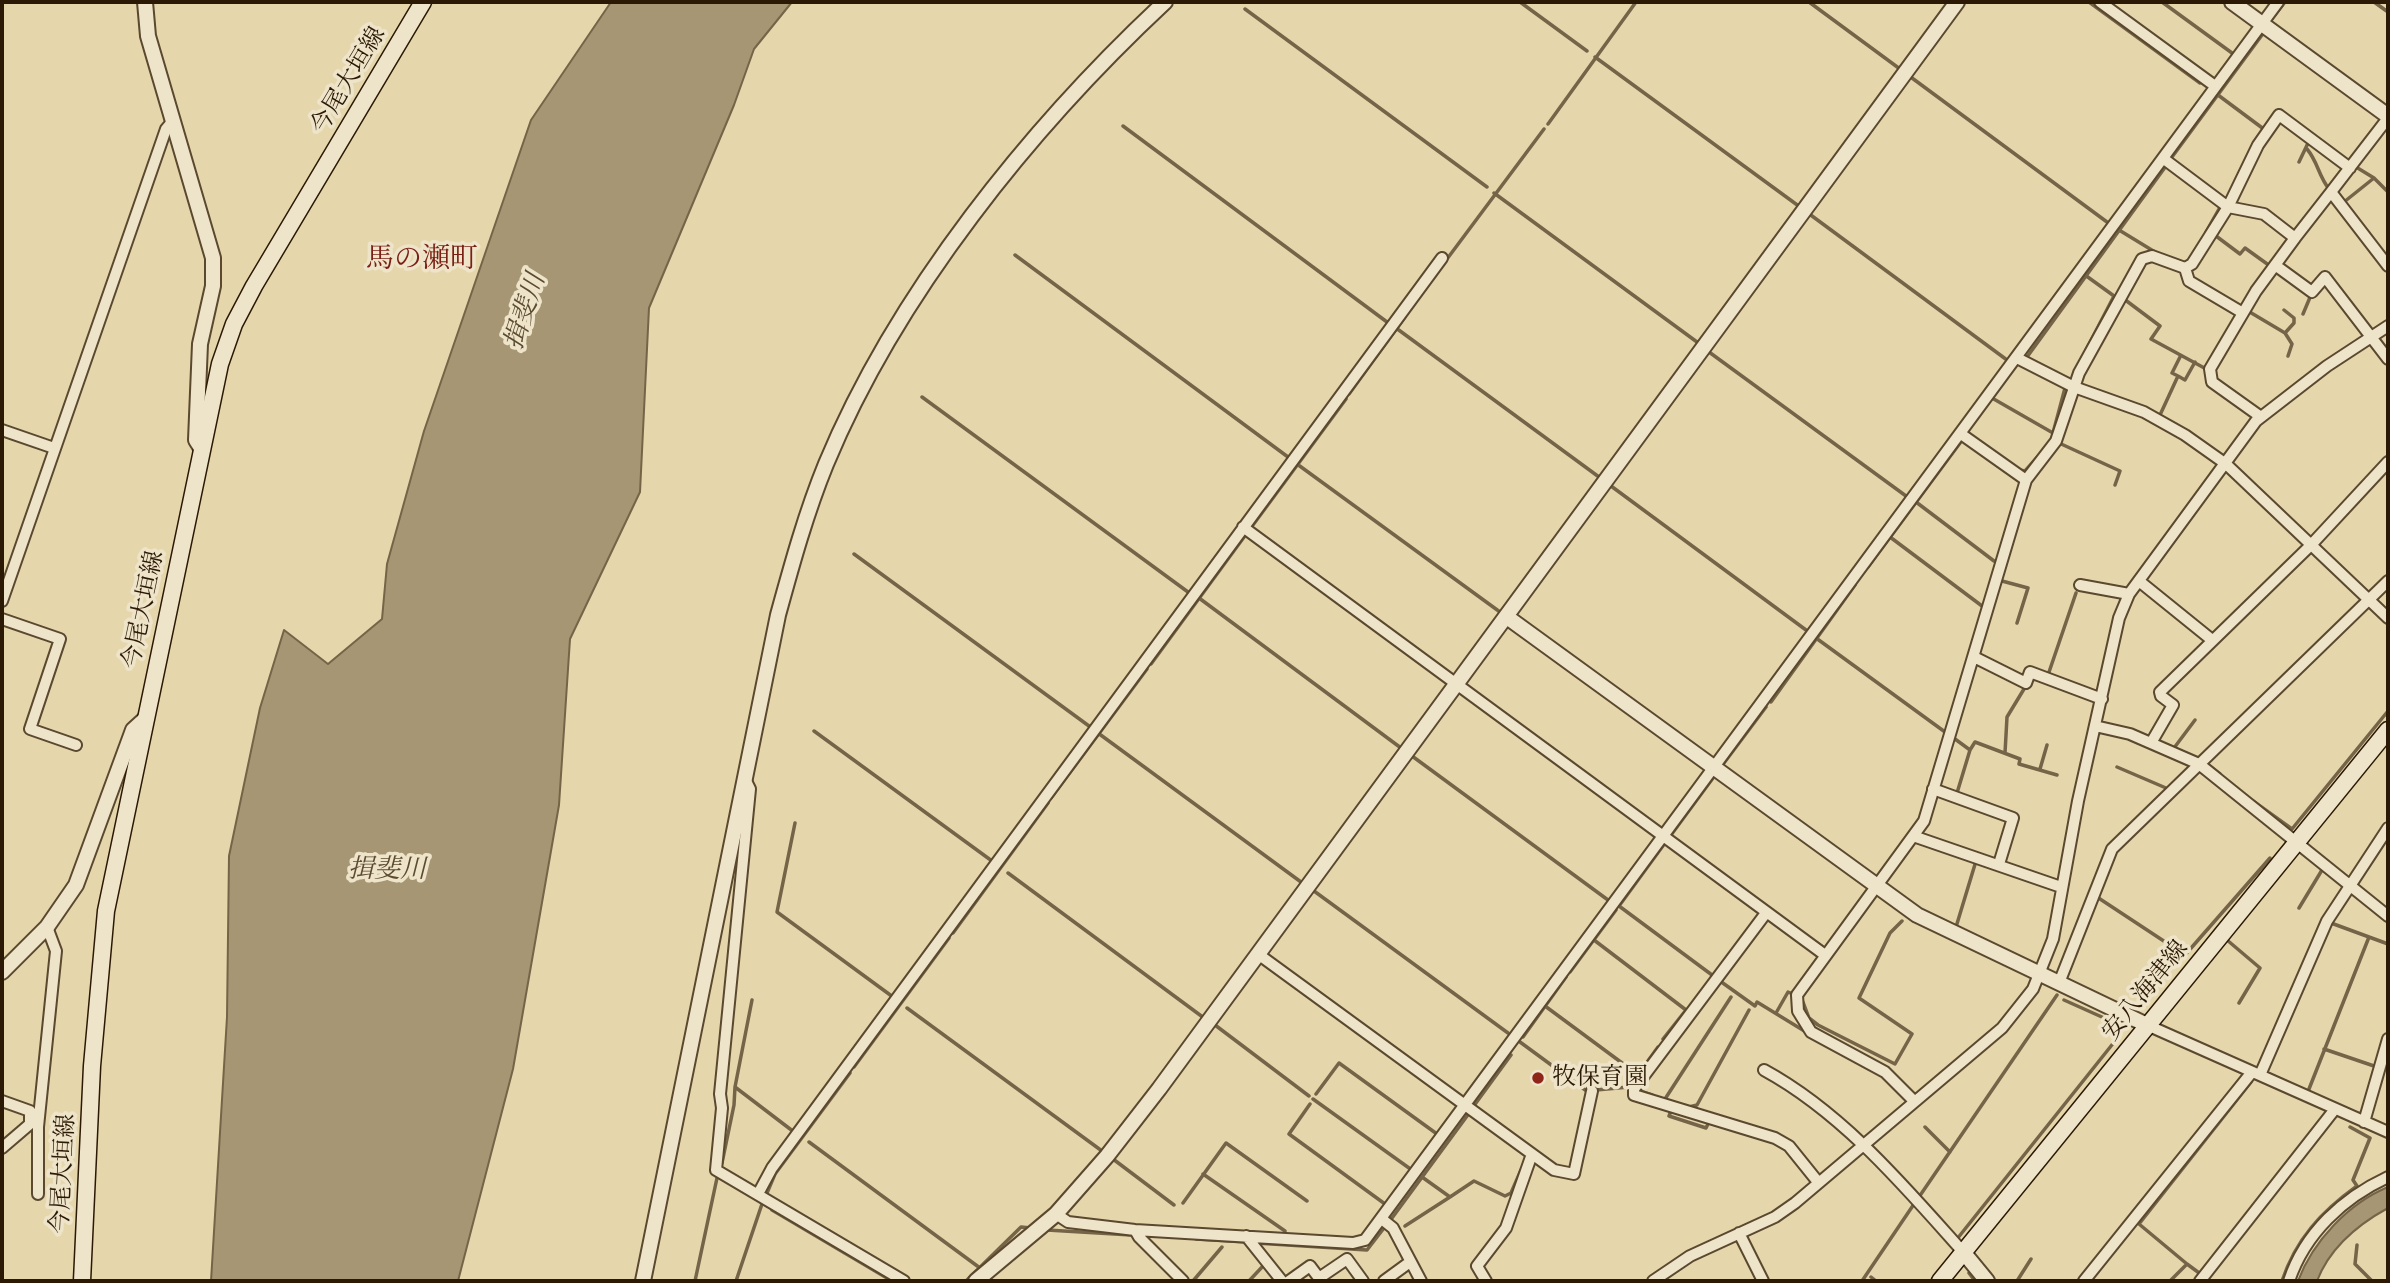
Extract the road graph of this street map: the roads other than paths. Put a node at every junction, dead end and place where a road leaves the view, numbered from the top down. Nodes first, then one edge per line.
1 (145, 2) edge
2 (423, 2) edge
3 (1165, 2) edge
4 (2100, 2) edge
5 (2232, 2) edge
6 (2278, 2) edge
7 (1954, 3) edge
8 (2262, 23) junction
9 (2215, 86) junction
10 (2388, 117) edge
11 (172, 122) junction
12 (2164, 159) junction
13 (2350, 168) junction
14 (2331, 192) junction
15 (2228, 207) junction
16 (2295, 238) junction
17 (1442, 258) dead end
18 (2275, 265) junction
19 (2388, 266) edge
20 (2185, 268) junction
21 (2243, 313) junction
22 (2388, 327) edge
23 (2372, 337) junction
24 (2017, 358) junction
25 (2388, 359) edge
26 (2074, 387) junction
27 (2261, 417) junction
28 (2, 430) edge
29 (1961, 434) junction
30 (54, 448) junction
31 (201, 449) junction
32 (2388, 462) edge
33 (2226, 464) junction
34 (2026, 480) junction
35 (1243, 527) junction
36 (2311, 545) junction
37 (2139, 581) junction
38 (2388, 581) edge
39 (2080, 585) dead end
40 (2129, 594) junction
41 (2, 601) edge
42 (2368, 601) junction
43 (1507, 617) junction
44 (2388, 618) edge
45 (2, 619) edge
46 (2212, 640) junction
47 (1974, 657) junction
48 (1457, 685) junction
49 (2102, 699) junction
50 (144, 720) junction
51 (2095, 726) junction
52 (2388, 730) edge
53 (2151, 743) junction
54 (76, 745) dead end
55 (2199, 764) junction
56 (1714, 768) junction
57 (745, 779) junction
58 (1933, 789) junction
59 (2388, 828) edge
60 (1913, 836) junction
61 (1664, 837) junction
62 (2296, 844) junction
63 (1999, 864) junction
64 (1875, 886) junction
65 (2349, 886) junction
66 (2061, 887) junction
67 (1766, 913) junction
68 (2388, 916) edge
69 (47, 927) junction
70 (1258, 954) junction
71 (1825, 955) junction
72 (2, 972) edge
73 (2039, 975) junction
74 (2059, 983) junction
75 (2147, 1025) junction
76 (2388, 1039) edge
77 (1764, 1070) dead end
78 (2256, 1074) junction
79 (1592, 1091) dead end
80 (2, 1101) edge
81 (1914, 1101) junction
82 (1465, 1104) junction
83 (2336, 1110) junction
84 (2364, 1122) junction
85 (2388, 1132) edge
86 (1863, 1143) junction
87 (2, 1148) edge
88 (1532, 1154) junction
89 (2388, 1177) edge
90 (1818, 1182) junction
91 (38, 1194) dead end
92 (758, 1194) junction
93 (1056, 1214) junction
94 (1383, 1220) junction
95 (1135, 1230) junction
96 (1739, 1233) junction
97 (1246, 1237) junction
98 (1964, 1253) junction
99 (1410, 1262) junction
100 (82, 1281) edge
101 (643, 1281) edge
102 (904, 1281) edge
103 (976, 1281) edge
104 (1183, 1281) edge
105 (1282, 1281) edge
106 (1289, 1281) edge
107 (1363, 1281) edge
108 (1384, 1281) edge
109 (1421, 1281) edge
110 (1486, 1281) edge
111 (1653, 1281) edge
112 (1763, 1281) edge
113 (1940, 1281) edge
114 (1987, 1281) edge
115 (2084, 1281) edge
116 (2200, 1281) edge
117 (2288, 1281) edge

1 - 11 street
2 - 31 main road, 今尾大垣線
3 - 57 street
4 - 9 street
5 - 8 street
6 - 8 street
7 - 43 street
8 - 9 street
8 - 10 street
9 - 12 street
10 - 13 street
11 - 30 street
11 - 31 street
12 - 15 street
12 - 24 street
13 - 14 street
13 - 15 street
14 - 16 street
14 - 19 street
15 - 16 street
15 - 20 street
16 - 18 street
17 - 35 street
18 - 21 street
18 - 23 street
20 - 21 street
20 - 26 street
21 - 27 street
22 - 23 street
23 - 25 street
23 - 27 street
24 - 26 street
24 - 29 street
26 - 33 street
26 - 34 street
27 - 33 street
28 - 30 street
29 - 34 street
29 - 56 street
30 - 41 street
31 - 50 main road, 今尾大垣線
32 - 36 street
33 - 36 street
33 - 37 street
34 - 47 street
35 - 48 street
35 - 92 street
36 - 42 street
36 - 46 street
37 - 40 street
37 - 46 street
38 - 42 street
39 - 40 street
40 - 49 street
42 - 44 street
42 - 55 street
43 - 48 street
43 - 56 street
45 - 54 street
46 - 53 street
47 - 49 street
47 - 58 street
48 - 61 street
48 - 70 street
49 - 51 street
50 - 69 street
50 - 100 main road, 今尾大垣線
51 - 53 street
51 - 66 street
52 - 62 main road, 安八海津線
53 - 55 street
55 - 62 street
55 - 74 street
56 - 61 street
56 - 64 street
57 - 92 street
57 - 101 street
58 - 60 street
58 - 63 street
59 - 65 street
60 - 63 street
60 - 64 street
61 - 67 street
61 - 82 street
62 - 65 street
62 - 75 main road, 安八海津線
63 - 66 street
64 - 71 street
64 - 73 street
65 - 68 street
65 - 78 street
66 - 73 street
67 - 71 street
67 - 90 street
69 - 72 street
69 - 91 street
70 - 82 street
70 - 93 street
71 - 81 street
73 - 74 street
73 - 81 street
74 - 75 street
75 - 78 street
75 - 98 main road, 安八海津線
76 - 84 street
77 - 86 street
78 - 83 street
78 - 115 street
79 - 88 street
80 - 87 street
81 - 86 street
82 - 88 street
82 - 94 street
83 - 84 street
83 - 116 street
84 - 85 street
86 - 90 street
86 - 98 street
88 - 110 street
89 - 117 street
90 - 96 street
92 - 102 street
93 - 95 street
93 - 103 street
94 - 97 street
94 - 99 street
95 - 97 street
95 - 104 street
96 - 111 street
96 - 112 street
97 - 105 street
98 - 113 main road, 安八海津線
98 - 114 street
99 - 108 street
99 - 109 street
106 - 107 street

